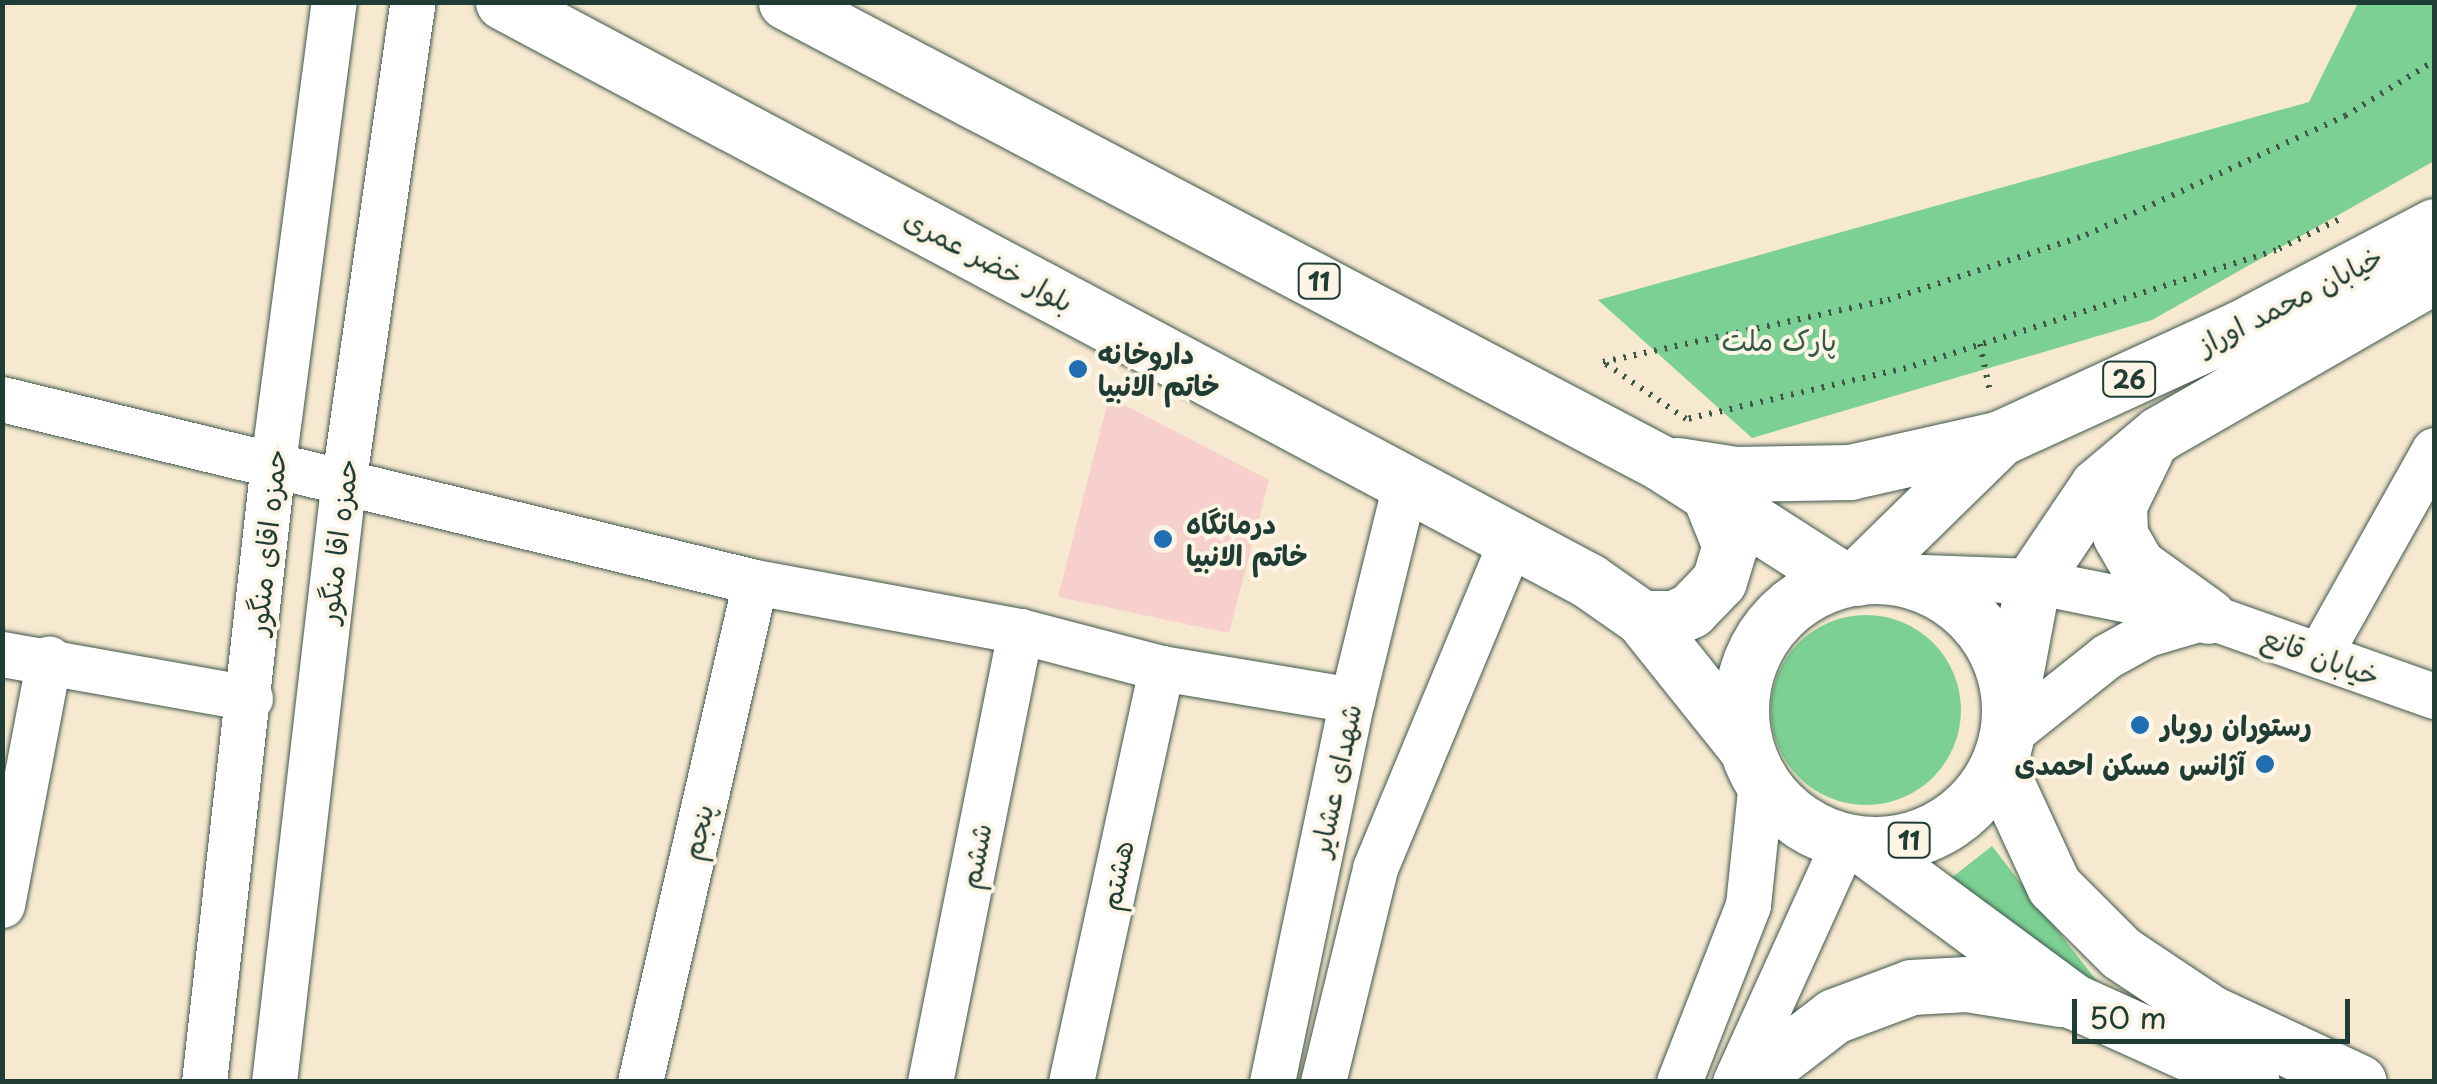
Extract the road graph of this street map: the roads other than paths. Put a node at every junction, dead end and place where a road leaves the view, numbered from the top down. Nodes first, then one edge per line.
1 (334, 2) edge
2 (412, 2) edge
3 (503, 2) edge
4 (786, 2) edge
5 (2434, 226) edge
6 (2434, 276) edge
7 (2, 399) edge
8 (2159, 434) junction
9 (2000, 438) junction
10 (2434, 450) edge
11 (273, 463) junction
12 (1661, 463) junction
13 (344, 478) junction
14 (1406, 480) junction
15 (1709, 494) junction
16 (1513, 536) junction
17 (1865, 578) junction
18 (2033, 581) junction
19 (755, 582) junction
20 (2208, 616) junction
21 (1642, 618) junction
22 (1020, 631) junction
23 (2, 654) edge
24 (2319, 655) junction
25 (50, 658) junction
26 (1162, 668) junction
27 (2434, 696) edge
28 (250, 698) junction
29 (1352, 700) junction
30 (2006, 735) junction
31 (1754, 764) junction
32 (1853, 842) junction
33 (2, 905) edge
34 (2073, 1001) junction
35 (204, 1082) edge
36 (274, 1082) edge
37 (640, 1082) edge
38 (930, 1082) edge
39 (1071, 1082) edge
40 (1272, 1082) edge
41 (1323, 1082) edge
42 (1680, 1082) edge
43 (1735, 1082) edge
44 (1748, 1082) edge
45 (2252, 1082) edge
46 (2358, 1082) edge

1 - 11 street, حمزه اقای منگور
2 - 13 street, حمزه اقا منگور
3 - 14 main road, بلوار خضر عمری / 11
4 - 12 main road, 11
5 - 9 main road, خیابان محمد اوراز / 26
6 - 8 main road, خیابان محمد اوراز / 26
7 - 11 street
8 - 18 main road, خیابان محمد اوراز / 26
8 - 20 main road
9 - 12 main road
9 - 17 main road, خیابان محمد اوراز / 26
10 - 24 street
11 - 13 street
11 - 28 street, حمزه اقای منگور
12 - 15 main road, 11
13 - 19 street
13 - 36 street, حمزه اقا منگور
14 - 16 main road, بلوار خضر عمری / 11
14 - 29 street, شهدای عشایر
15 - 17 main road, 11
15 - 21 main road
16 - 21 main road, بلوار خضر عمری / 11
16 - 41 street, شهدای عشایر
17 - 18 street, خیابان قانع
17 - 30 main road, 11
17 - 31 main road
18 - 20 street, خیابان قانع
18 - 30 main road, خیابان محمد اوراز / 26
19 - 22 street
19 - 37 street, پنجم
20 - 24 street, خیابان قانع
20 - 30 street
21 - 31 main road, بلوار خضر عمری / 11
22 - 26 street
22 - 38 street, ششم
23 - 25 street
24 - 27 street, خیابان قانع
25 - 28 street
25 - 33 street
26 - 29 street
26 - 39 street, هشتم
28 - 35 street, حمزه اقای منگور
29 - 40 street, شهدای عشایر
30 - 32 main road, 11
30 - 46 main road, 11
31 - 32 main road, 11
31 - 42 street
32 - 34 main road, 11
32 - 43 street
34 - 44 main road
34 - 45 main road, 11

